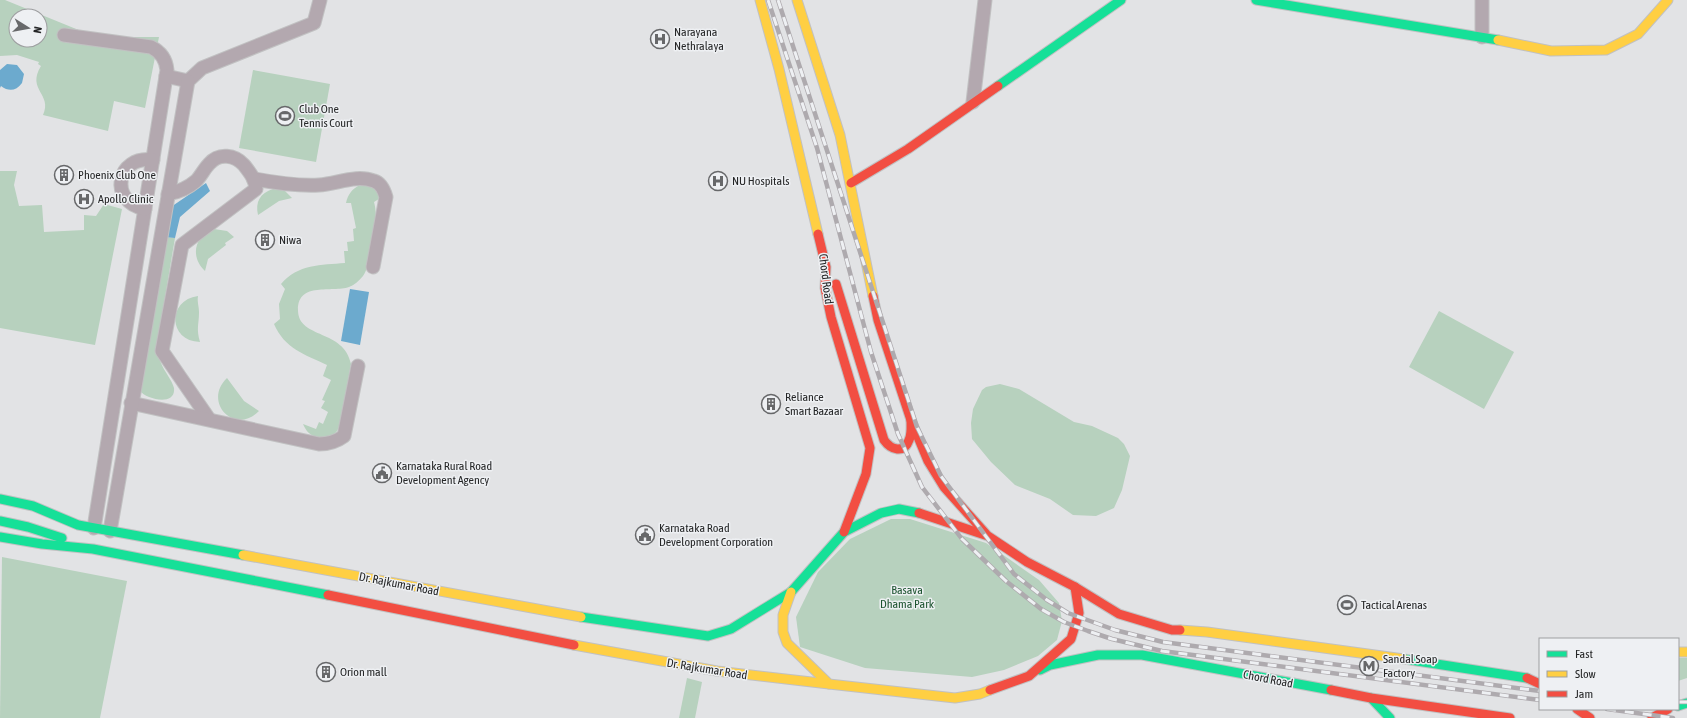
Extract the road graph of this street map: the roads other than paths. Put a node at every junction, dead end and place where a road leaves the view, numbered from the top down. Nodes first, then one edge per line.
1 (320, 0) edge
2 (760, 0) edge
3 (797, 0) edge
4 (985, 0) edge
5 (1121, 0) edge
6 (1256, 0) edge
7 (1482, 0) edge
8 (1668, 0) edge
9 (1290, 2) edge
10 (64, 35) dead end
11 (1482, 37) junction
12 (166, 76) junction
13 (188, 81) junction
14 (973, 102) junction
15 (153, 160) junction
16 (852, 183) junction
17 (256, 184) junction
18 (168, 194) junction
19 (145, 209) junction
20 (373, 267) dead end
21 (826, 267) junction
22 (358, 366) dead end
23 (132, 403) junction
24 (209, 419) junction
25 (911, 420) junction
26 (0, 499) edge
27 (0, 521) edge
28 (94, 528) junction
29 (110, 530) junction
30 (844, 532) junction
31 (988, 536) junction
32 (0, 537) edge
33 (93, 549) junction
34 (1075, 587) junction
35 (792, 592) junction
36 (1539, 674) edge
37 (1029, 676) junction
38 (1527, 678) junction
39 (829, 684) junction
40 (1539, 684) edge
41 (1371, 698) junction
42 (1578, 710) edge
43 (1666, 710) edge
44 (1390, 718) edge
45 (1510, 718) edge
46 (1590, 718) edge
47 (1652, 718) edge

1 - 13 street
2 - 21 main road, Chord Road
3 - 16 main road
4 - 14 street
5 - 14 main road
6 - 9 main road
7 - 11 street
8 - 11 main road
9 - 11 main road
10 - 12 street
12 - 13 street
12 - 15 street
13 - 18 street
14 - 16 main road
15 - 19 street
15 - 19 street
16 - 25 main road
17 - 18 street
17 - 20 street
17 - 24 street
18 - 23 street
19 - 28 street
21 - 25 main road
21 - 30 main road, Chord Road
22 - 24 street
23 - 24 street
23 - 29 street
25 - 31 main road
26 - 28 main road, Dr. Rajkumar Road
27 - 33 main road
28 - 29 main road, Dr. Rajkumar Road
29 - 35 main road, Dr. Rajkumar Road
30 - 31 main road
30 - 35 main road
31 - 34 main road
32 - 33 main road
33 - 39 main road, Dr. Rajkumar Road
34 - 37 main road
34 - 38 main road
35 - 39 main road
36 - 38 main road
37 - 39 main road, Dr. Rajkumar Road
37 - 41 main road, Chord Road
38 - 40 main road
41 - 44 main road
41 - 45 main road, Chord Road
42 - 46 main road
43 - 47 main road

